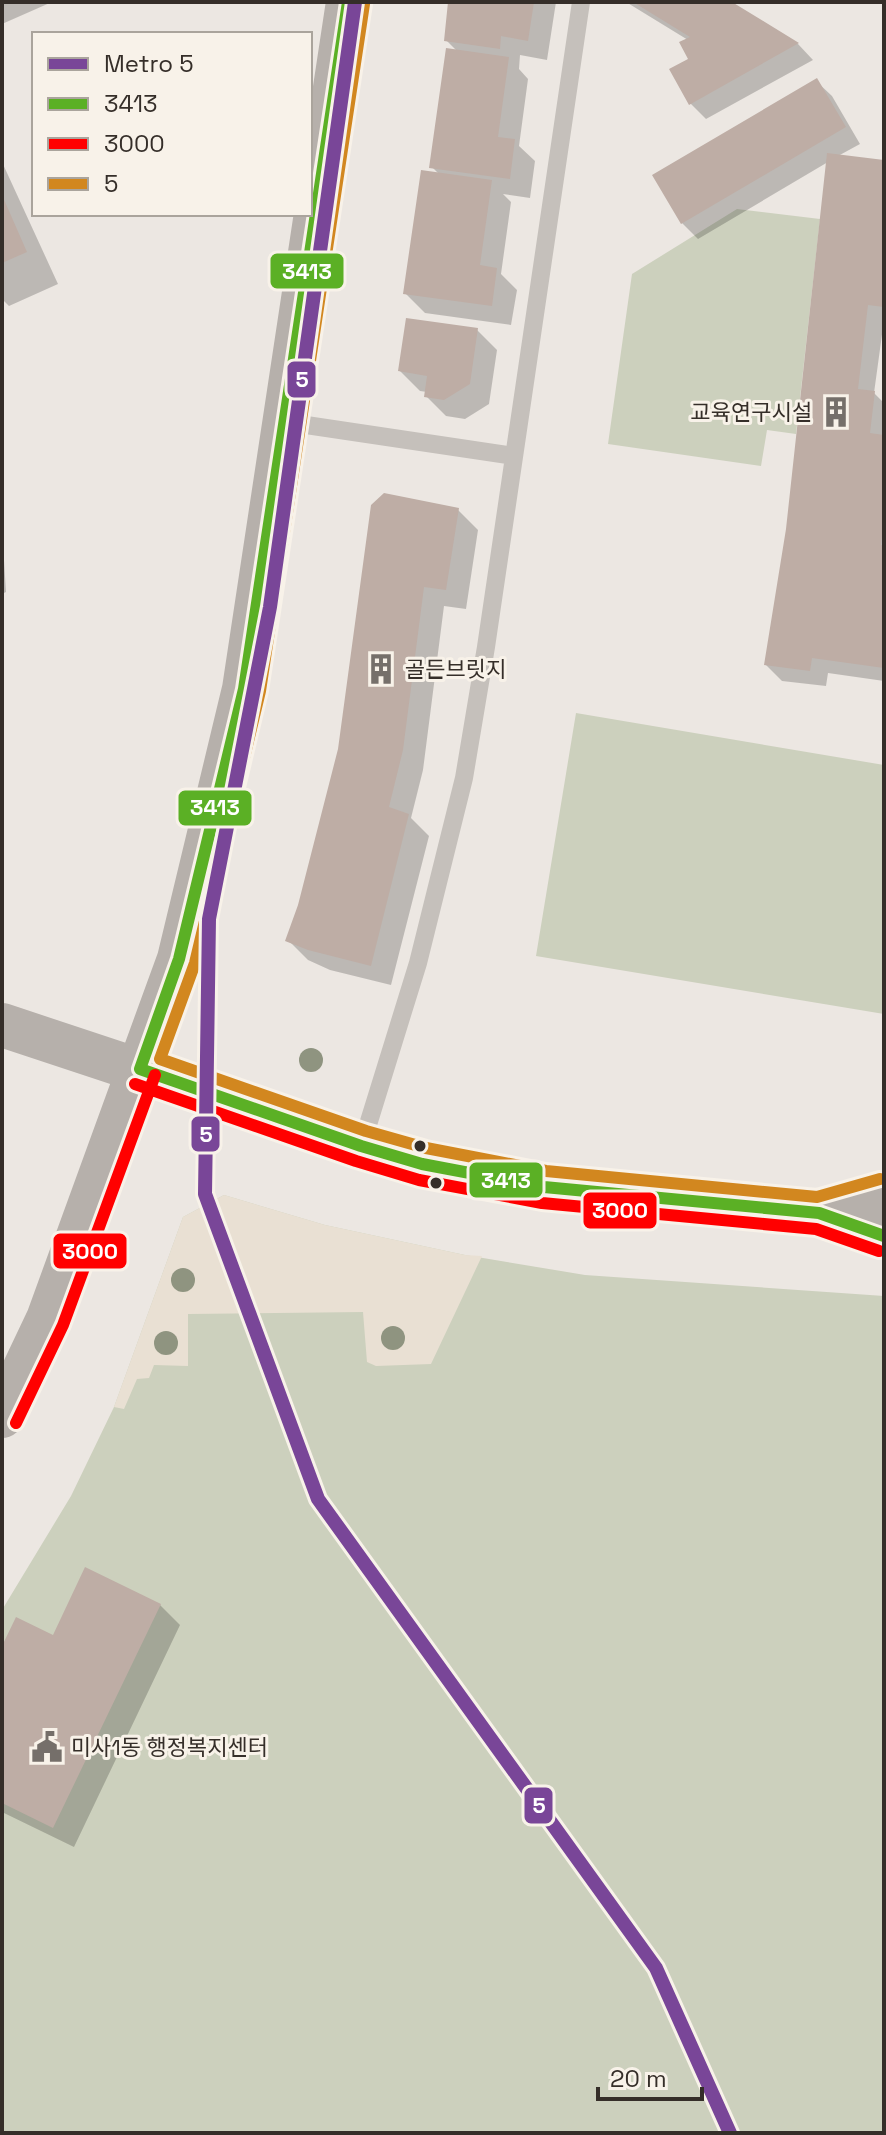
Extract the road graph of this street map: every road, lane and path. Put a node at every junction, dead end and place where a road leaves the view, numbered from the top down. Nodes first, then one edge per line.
1 (348, 2) edge
2 (581, 2) edge
3 (286, 422) junction
4 (514, 456) junction
5 (2, 1025) edge
6 (140, 1069) junction
7 (361, 1146) junction
8 (884, 1194) edge
9 (819, 1213) junction
10 (884, 1236) edge
11 (2, 1416) edge

1 - 3 main road
2 - 4 lane
3 - 4 lane
3 - 6 main road
4 - 7 lane
5 - 6 main road
6 - 7 main road
6 - 11 main road
7 - 9 main road
8 - 9 main road
9 - 10 main road

